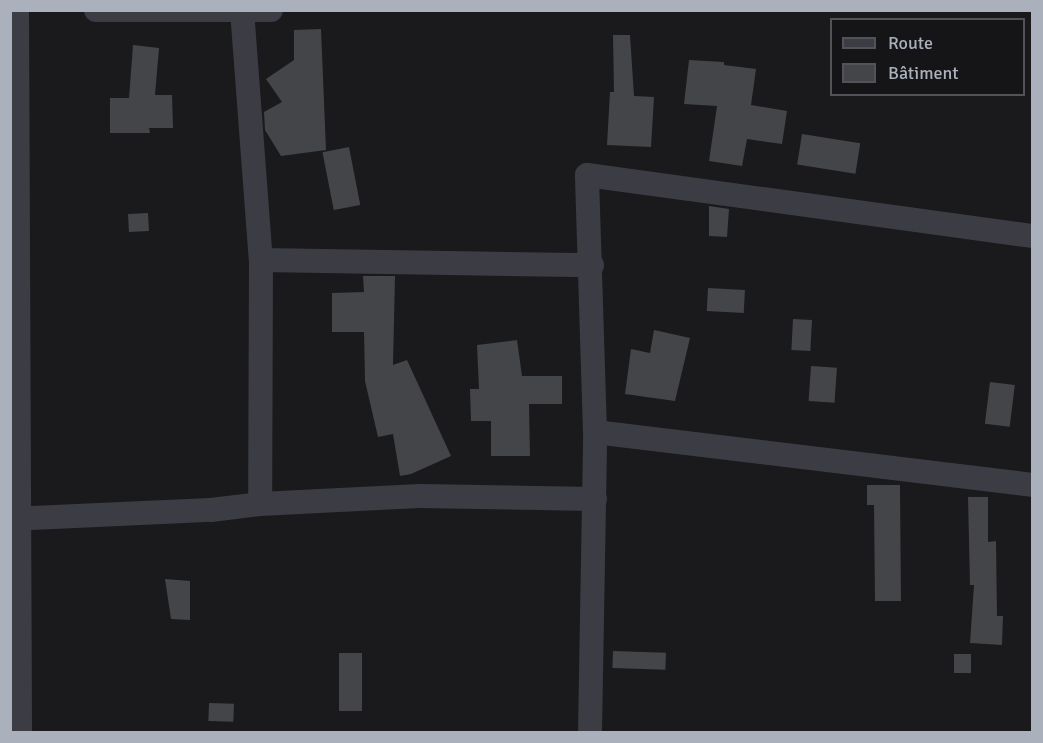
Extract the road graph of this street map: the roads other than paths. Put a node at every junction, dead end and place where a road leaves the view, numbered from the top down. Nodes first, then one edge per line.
1 (17, 10) edge
2 (96, 10) edge
3 (271, 10) edge
4 (242, 12) edge
5 (1032, 236) edge
6 (261, 260) junction
7 (592, 265) junction
8 (595, 432) junction
9 (1032, 485) edge
10 (596, 499) junction
11 (260, 504) junction
12 (14, 520) edge
13 (20, 732) edge
14 (590, 732) edge

1 - 12 street
2 - 4 street
3 - 4 street
4 - 6 street
5 - 7 street
6 - 7 street
6 - 11 street
7 - 8 street
8 - 9 street
8 - 10 street
10 - 11 street
10 - 14 street
11 - 12 street
12 - 13 street

